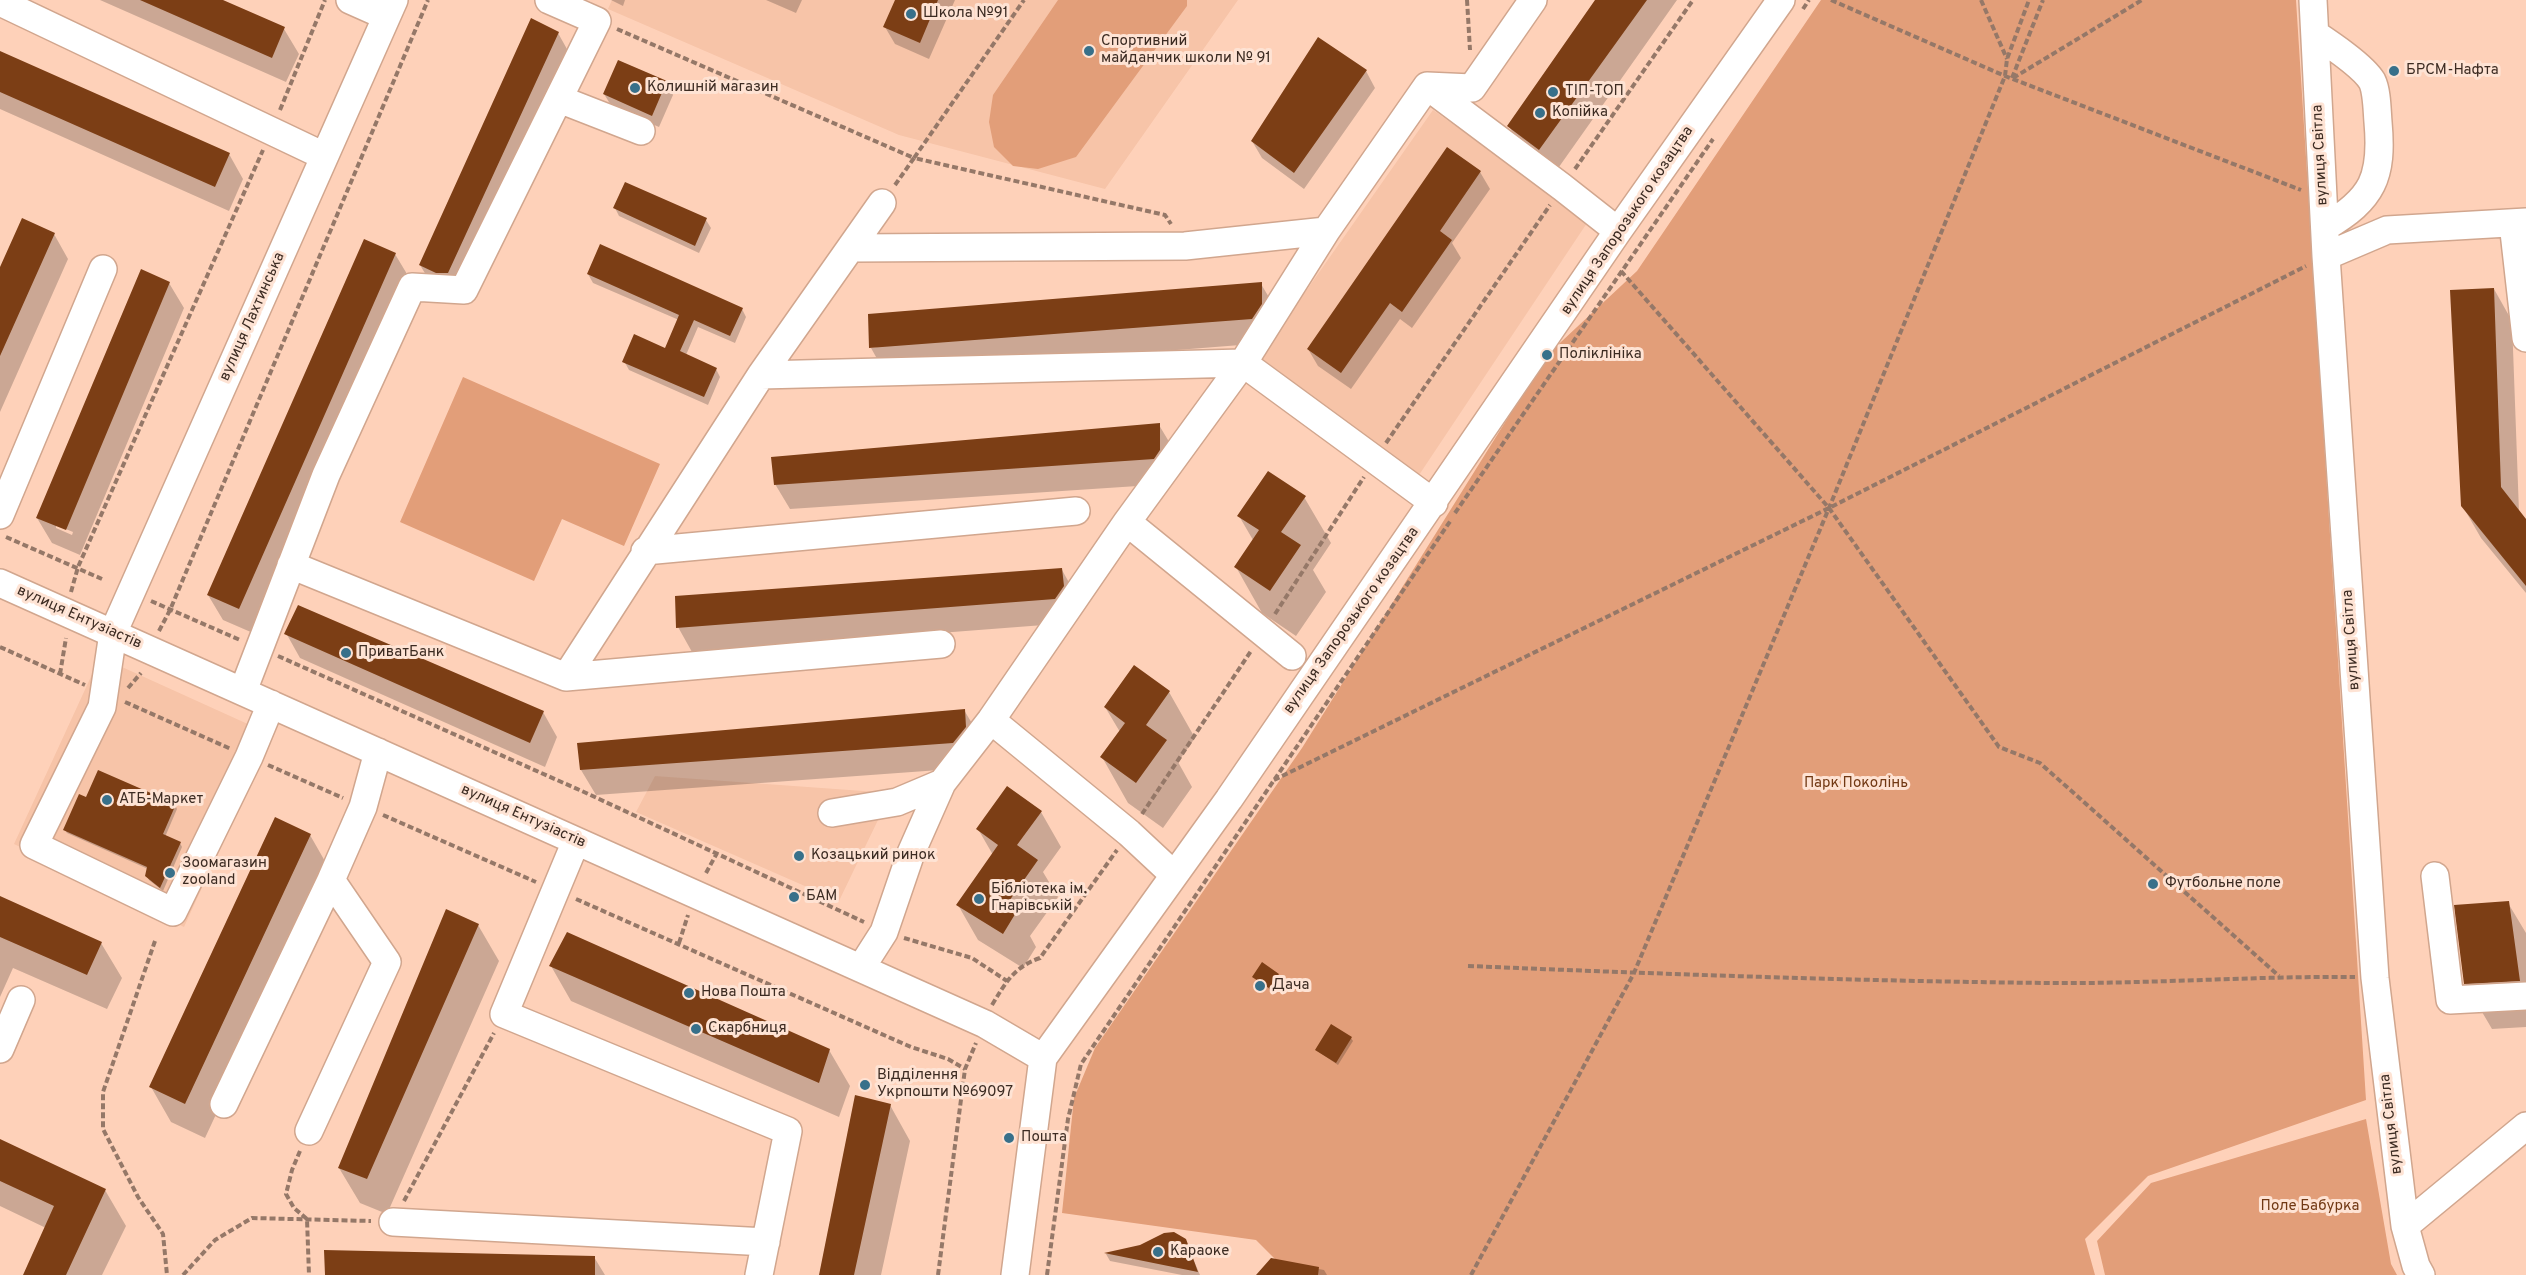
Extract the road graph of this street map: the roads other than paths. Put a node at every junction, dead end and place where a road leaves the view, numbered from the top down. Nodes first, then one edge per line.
1 (350, 0) edge
2 (549, 0) edge
3 (1533, 0) edge
4 (2313, 0) edge
5 (0, 2) edge
6 (1792, 5) edge
7 (390, 8) edge
8 (2315, 34) junction
9 (1426, 86) junction
10 (559, 99) junction
11 (641, 131) dead end
12 (324, 156) junction
13 (882, 203) road end
14 (2520, 222) edge
15 (2325, 227) junction
16 (1326, 231) junction
17 (1618, 231) junction
18 (851, 248) junction
19 (2326, 256) junction
20 (103, 269) dead end
21 (2526, 338) edge
22 (1244, 363) junction
23 (761, 375) junction
24 (1434, 502) junction
25 (1076, 511) dead end
26 (0, 515) edge
27 (1127, 522) junction
28 (645, 551) junction
29 (291, 565) junction
30 (0, 582) edge
31 (113, 633) junction
32 (941, 644) dead end
33 (1292, 656) dead end
34 (566, 677) junction
35 (243, 691) junction
36 (271, 704) junction
37 (991, 720) junction
38 (378, 752) junction
39 (942, 783) junction
40 (832, 813) dead end
41 (576, 841) junction
42 (1174, 875) junction
43 (2435, 876) dead end
44 (331, 880) junction
45 (861, 968) junction
46 (2526, 996) edge
47 (21, 1000) dead end
48 (0, 1048) edge
49 (1042, 1058) junction
50 (224, 1104) dead end
51 (2526, 1126) edge
52 (309, 1131) road end
53 (393, 1222) road end
54 (2405, 1226) junction
55 (766, 1242) junction
56 (759, 1275) edge
57 (1015, 1275) edge
58 (2421, 1275) edge

1 - 7 street
2 - 10 street
3 - 9 street
4 - 8 street, вулиця Світла
5 - 12 street
6 - 17 street, вулиця Запорозького козацтва
7 - 12 street, вулиця Лахтинська
8 - 15 street, вулиця Світла
8 - 15 street
9 - 16 street
9 - 17 street
10 - 11 street
10 - 29 street
12 - 31 street, вулиця Лахтинська
13 - 18 street
14 - 19 street
14 - 21 street
15 - 19 street, вулиця Світла
16 - 18 street
16 - 22 street
17 - 24 street, вулиця Запорозького козацтва
18 - 23 street
19 - 54 street, вулиця Світла
20 - 26 street
22 - 23 street
22 - 24 street
22 - 27 street
23 - 28 street
24 - 42 street, вулиця Запорозького козацтва
25 - 28 street
27 - 33 street
27 - 37 street
28 - 34 street
29 - 34 street
29 - 35 street
30 - 31 street, вулиця Ентузіастів
31 - 35 street, вулиця Ентузіастів
31 - 36 street, вулиця Лахтинська
32 - 34 street
35 - 36 street, вулиця Ентузіастів
36 - 38 street, вулиця Ентузіастів
37 - 39 street
37 - 42 street
38 - 41 street, вулиця Ентузіастів
38 - 44 street
39 - 40 street
39 - 45 street
41 - 45 street, вулиця Ентузіастів
41 - 55 street
42 - 49 street, вулиця Запорозького козацтва
43 - 46 street
44 - 50 street
44 - 52 street
45 - 49 street, вулиця Ентузіастів
47 - 48 street
49 - 57 street, вулиця Запорозького козацтва
51 - 54 street
53 - 55 street
54 - 58 street, вулиця Світла
55 - 56 street

